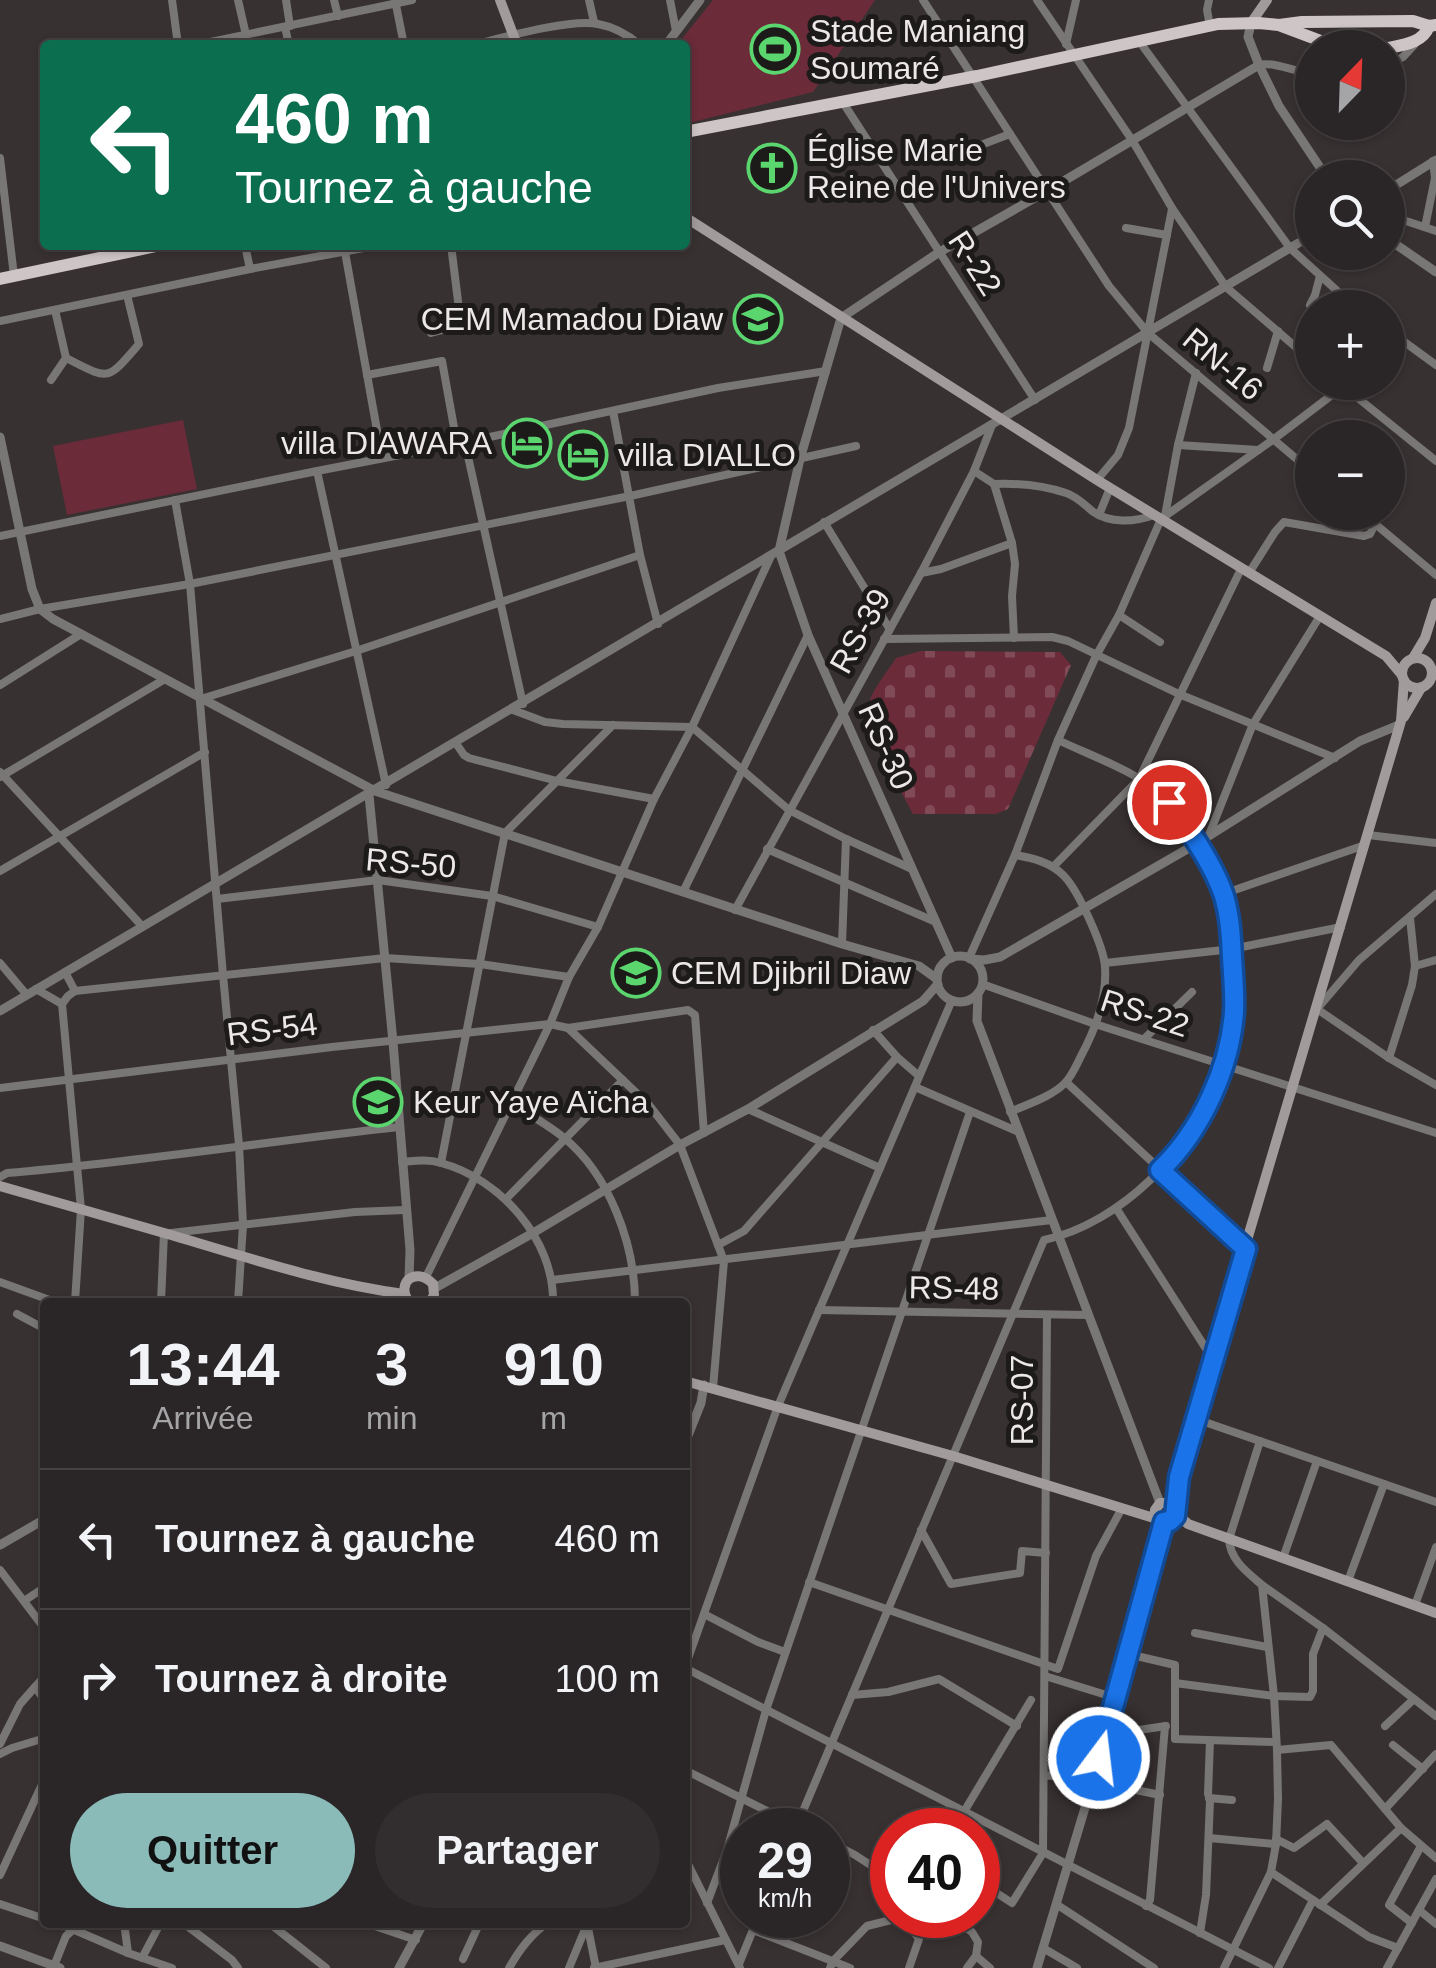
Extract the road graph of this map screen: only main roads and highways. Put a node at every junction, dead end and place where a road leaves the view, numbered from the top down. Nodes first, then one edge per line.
1 (500, 0) edge
2 (1267, 0) edge
3 (1251, 23) junction
4 (1279, 25) junction
5 (1433, 28) edge
6 (1295, 31) edge
7 (515, 40) edge
8 (1405, 43) edge
9 (690, 131) edge
10 (690, 219) edge
11 (138, 250) edge
12 (7, 277) edge
13 (1436, 603) edge
14 (1430, 624) junction
15 (1386, 656) junction
16 (1411, 659) junction
17 (1433, 669) edge
18 (1403, 678) junction
19 (1427, 688) edge
20 (1400, 723) junction
21 (0, 1187) edge
22 (426, 1287) edge
23 (369, 1290) junction
24 (401, 1298) edge
25 (690, 1381) edge
26 (1179, 1477) junction
27 (1160, 1503) junction
28 (1128, 1510) junction
29 (1175, 1510) junction
30 (1163, 1522) junction
31 (1194, 1526) junction
32 (1436, 1613) edge

1 - 7 main road
2 - 3 main road
3 - 4 highway
3 - 9 highway
4 - 5 highway
4 - 6 highway
5 - 8 highway
10 - 15 main road
11 - 12 highway
13 - 14 main road
14 - 16 main road
14 - 17 main road
15 - 16 main road
15 - 18 main road
16 - 17 main road
16 - 18 main road
17 - 19 main road
18 - 19 main road
18 - 20 main road
19 - 20 main road
20 - 26 main road
21 - 23 main road
22 - 23 main road
23 - 24 main road
25 - 28 main road
26 - 27 main road
26 - 29 main road
27 - 28 main road
27 - 29 main road
27 - 30 main road
28 - 30 main road
29 - 30 main road
29 - 31 main road
30 - 31 main road
31 - 32 main road

